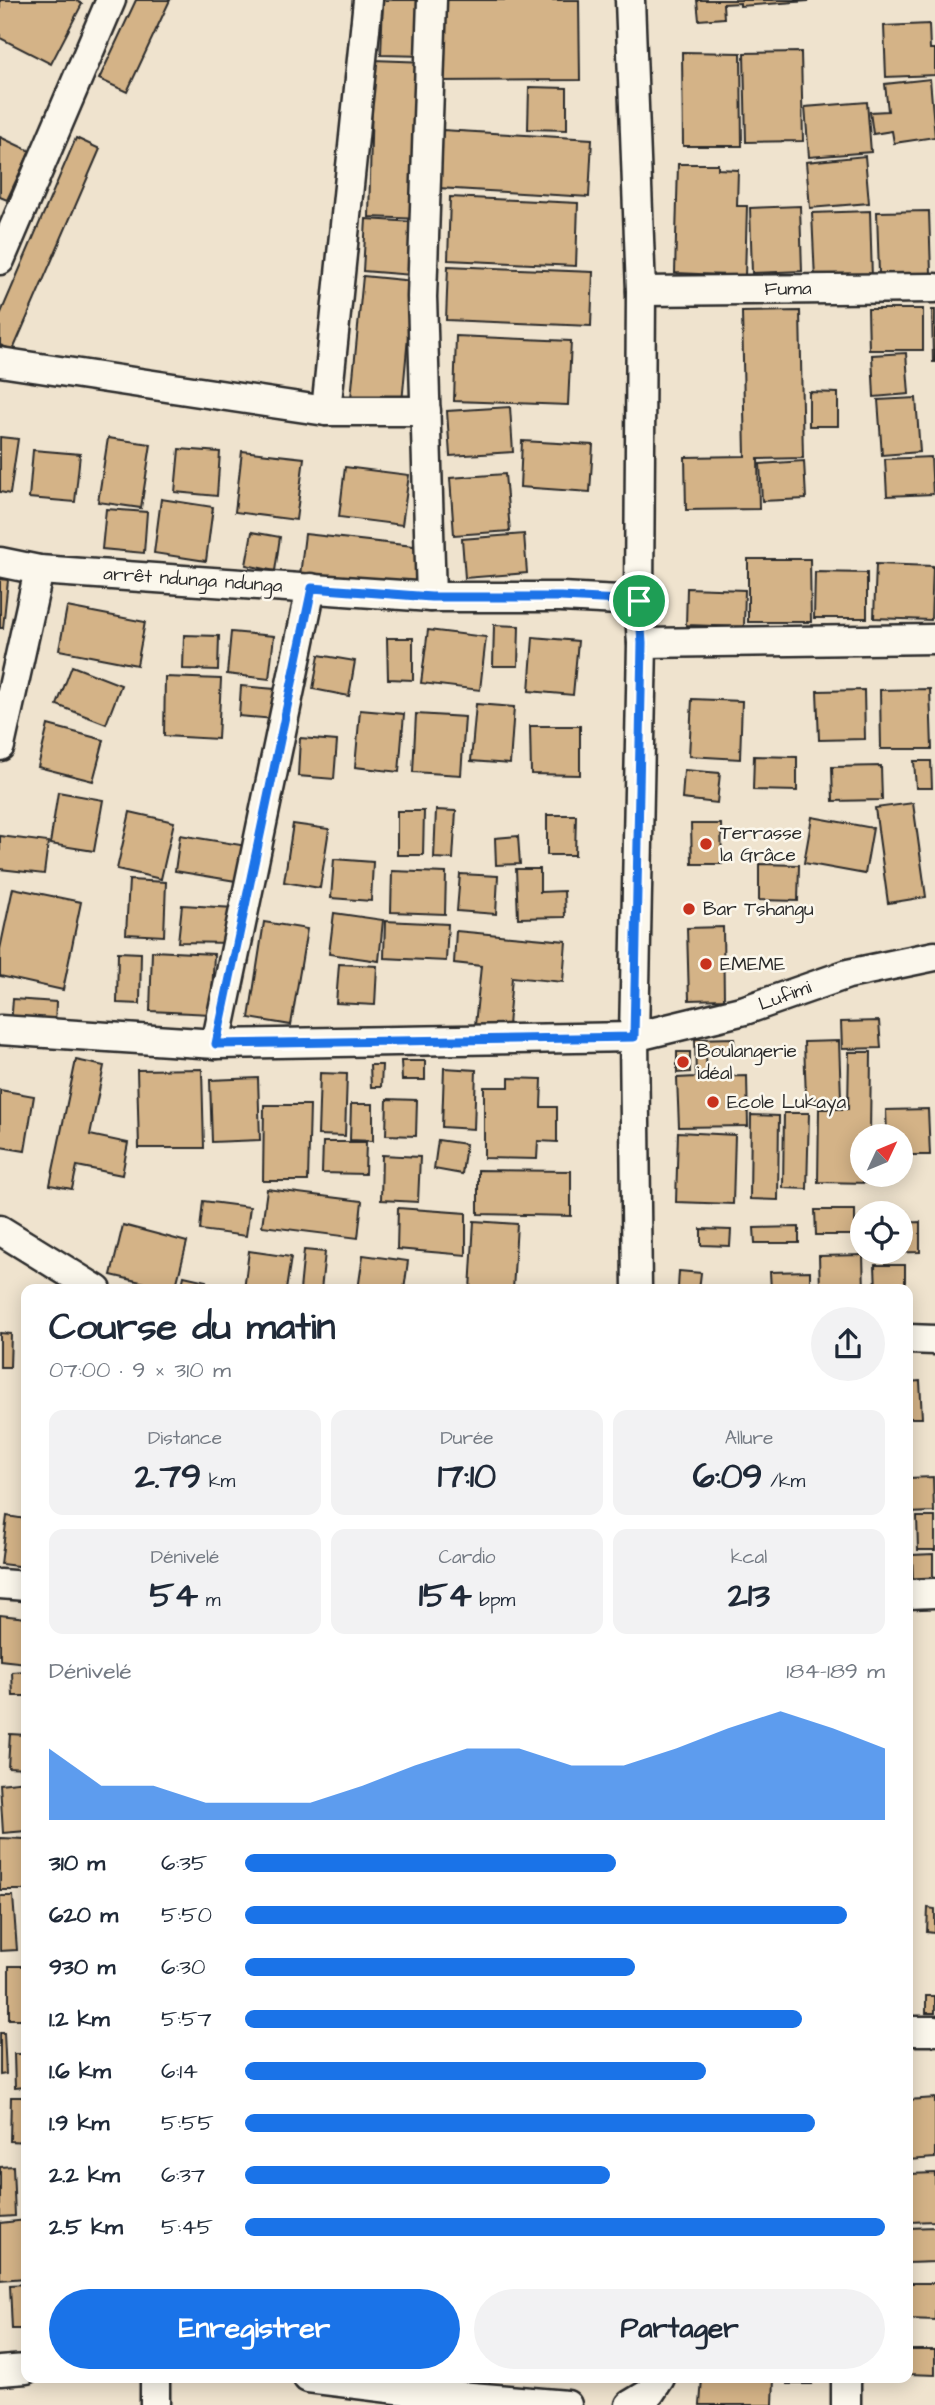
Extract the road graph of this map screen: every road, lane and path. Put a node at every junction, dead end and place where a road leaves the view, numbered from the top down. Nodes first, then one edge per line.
1 (111, 0) edge
2 (368, 0) edge
3 (432, 0) edge
4 (630, 0) edge
5 (0, 260) edge
6 (935, 288) edge
7 (641, 291) junction
8 (0, 362) edge
9 (326, 411) junction
10 (426, 411) junction
11 (0, 562) edge
12 (39, 570) junction
13 (312, 588) junction
14 (431, 597) junction
15 (639, 601) junction
16 (935, 639) edge
17 (642, 643) junction
18 (0, 746) edge
19 (935, 956) edge
20 (0, 1030) edge
21 (634, 1037) junction
22 (216, 1044) junction
23 (0, 1230) edge
24 (87, 1284) edge
25 (637, 1284) edge
26 (913, 1339) edge
27 (935, 1340) edge
28 (0, 1584) edge
29 (21, 1586) edge
30 (935, 1593) edge
31 (913, 1594) edge
32 (913, 2031) edge
33 (935, 2031) edge
34 (21, 2369) edge
35 (0, 2371) edge
36 (155, 2383) edge
37 (354, 2383) edge
38 (657, 2383) edge
39 (846, 2383) edge
40 (455, 2394) edge
41 (155, 2405) edge
42 (567, 2405) edge
43 (630, 2405) edge
44 (846, 2405) edge

1 - 5 street
2 - 9 street
3 - 10 street
4 - 7 street
6 - 7 street, Fuma
7 - 15 street
8 - 9 street
9 - 10 street
10 - 14 street
11 - 12 street, arrêt ndunga ndunga
12 - 13 street, arrêt ndunga ndunga
12 - 18 street
13 - 14 street, arrêt ndunga ndunga
13 - 22 street
14 - 15 street, arrêt ndunga ndunga
15 - 17 street
16 - 17 street
17 - 21 street
19 - 21 street, Lufimi
20 - 22 street, Lufimi
21 - 22 street, Lufimi
21 - 25 street
23 - 24 street
26 - 27 street
28 - 29 street
30 - 31 street
32 - 33 street
34 - 35 street
36 - 41 street
37 - 40 street
38 - 43 street
39 - 44 street
40 - 42 street

